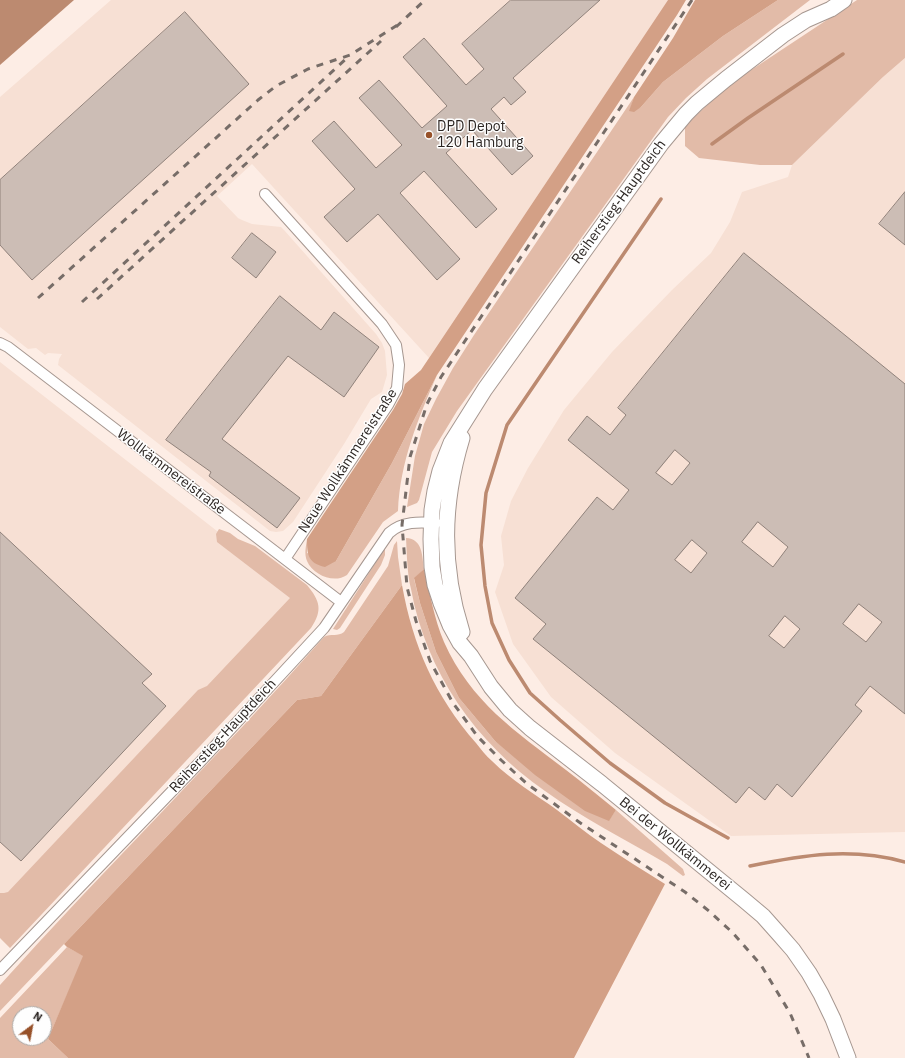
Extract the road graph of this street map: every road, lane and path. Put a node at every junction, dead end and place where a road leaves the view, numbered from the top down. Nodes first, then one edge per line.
1 (826, 0) edge
2 (844, 0) edge
3 (806, 20) junction
4 (265, 194) dead end
5 (0, 343) edge
6 (468, 418) junction
7 (431, 523) junction
8 (446, 524) junction
9 (285, 558) junction
10 (341, 602) junction
11 (471, 656) junction
12 (0, 970) edge
13 (848, 1057) edge

1 - 3 main road, Reiherstieg-Hauptdeich
2 - 3 main road, Reiherstieg-Hauptdeich
3 - 6 main road, Reiherstieg-Hauptdeich
4 - 9 street, Neue Wollkämmereistraße
5 - 9 street, Wollkämmereistraße
6 - 7 main road, Bei der Wollkämmerei
6 - 8 main road, Bei der Wollkämmerei
7 - 8 street, Reiherstieg-Hauptdeich
7 - 10 street, Reiherstieg-Hauptdeich
7 - 11 main road, Bei der Wollkämmerei
8 - 11 main road, Bei der Wollkämmerei
9 - 10 street, Wollkämmereistraße
10 - 12 street, Reiherstieg-Hauptdeich
11 - 13 main road, Bei der Wollkämmerei

